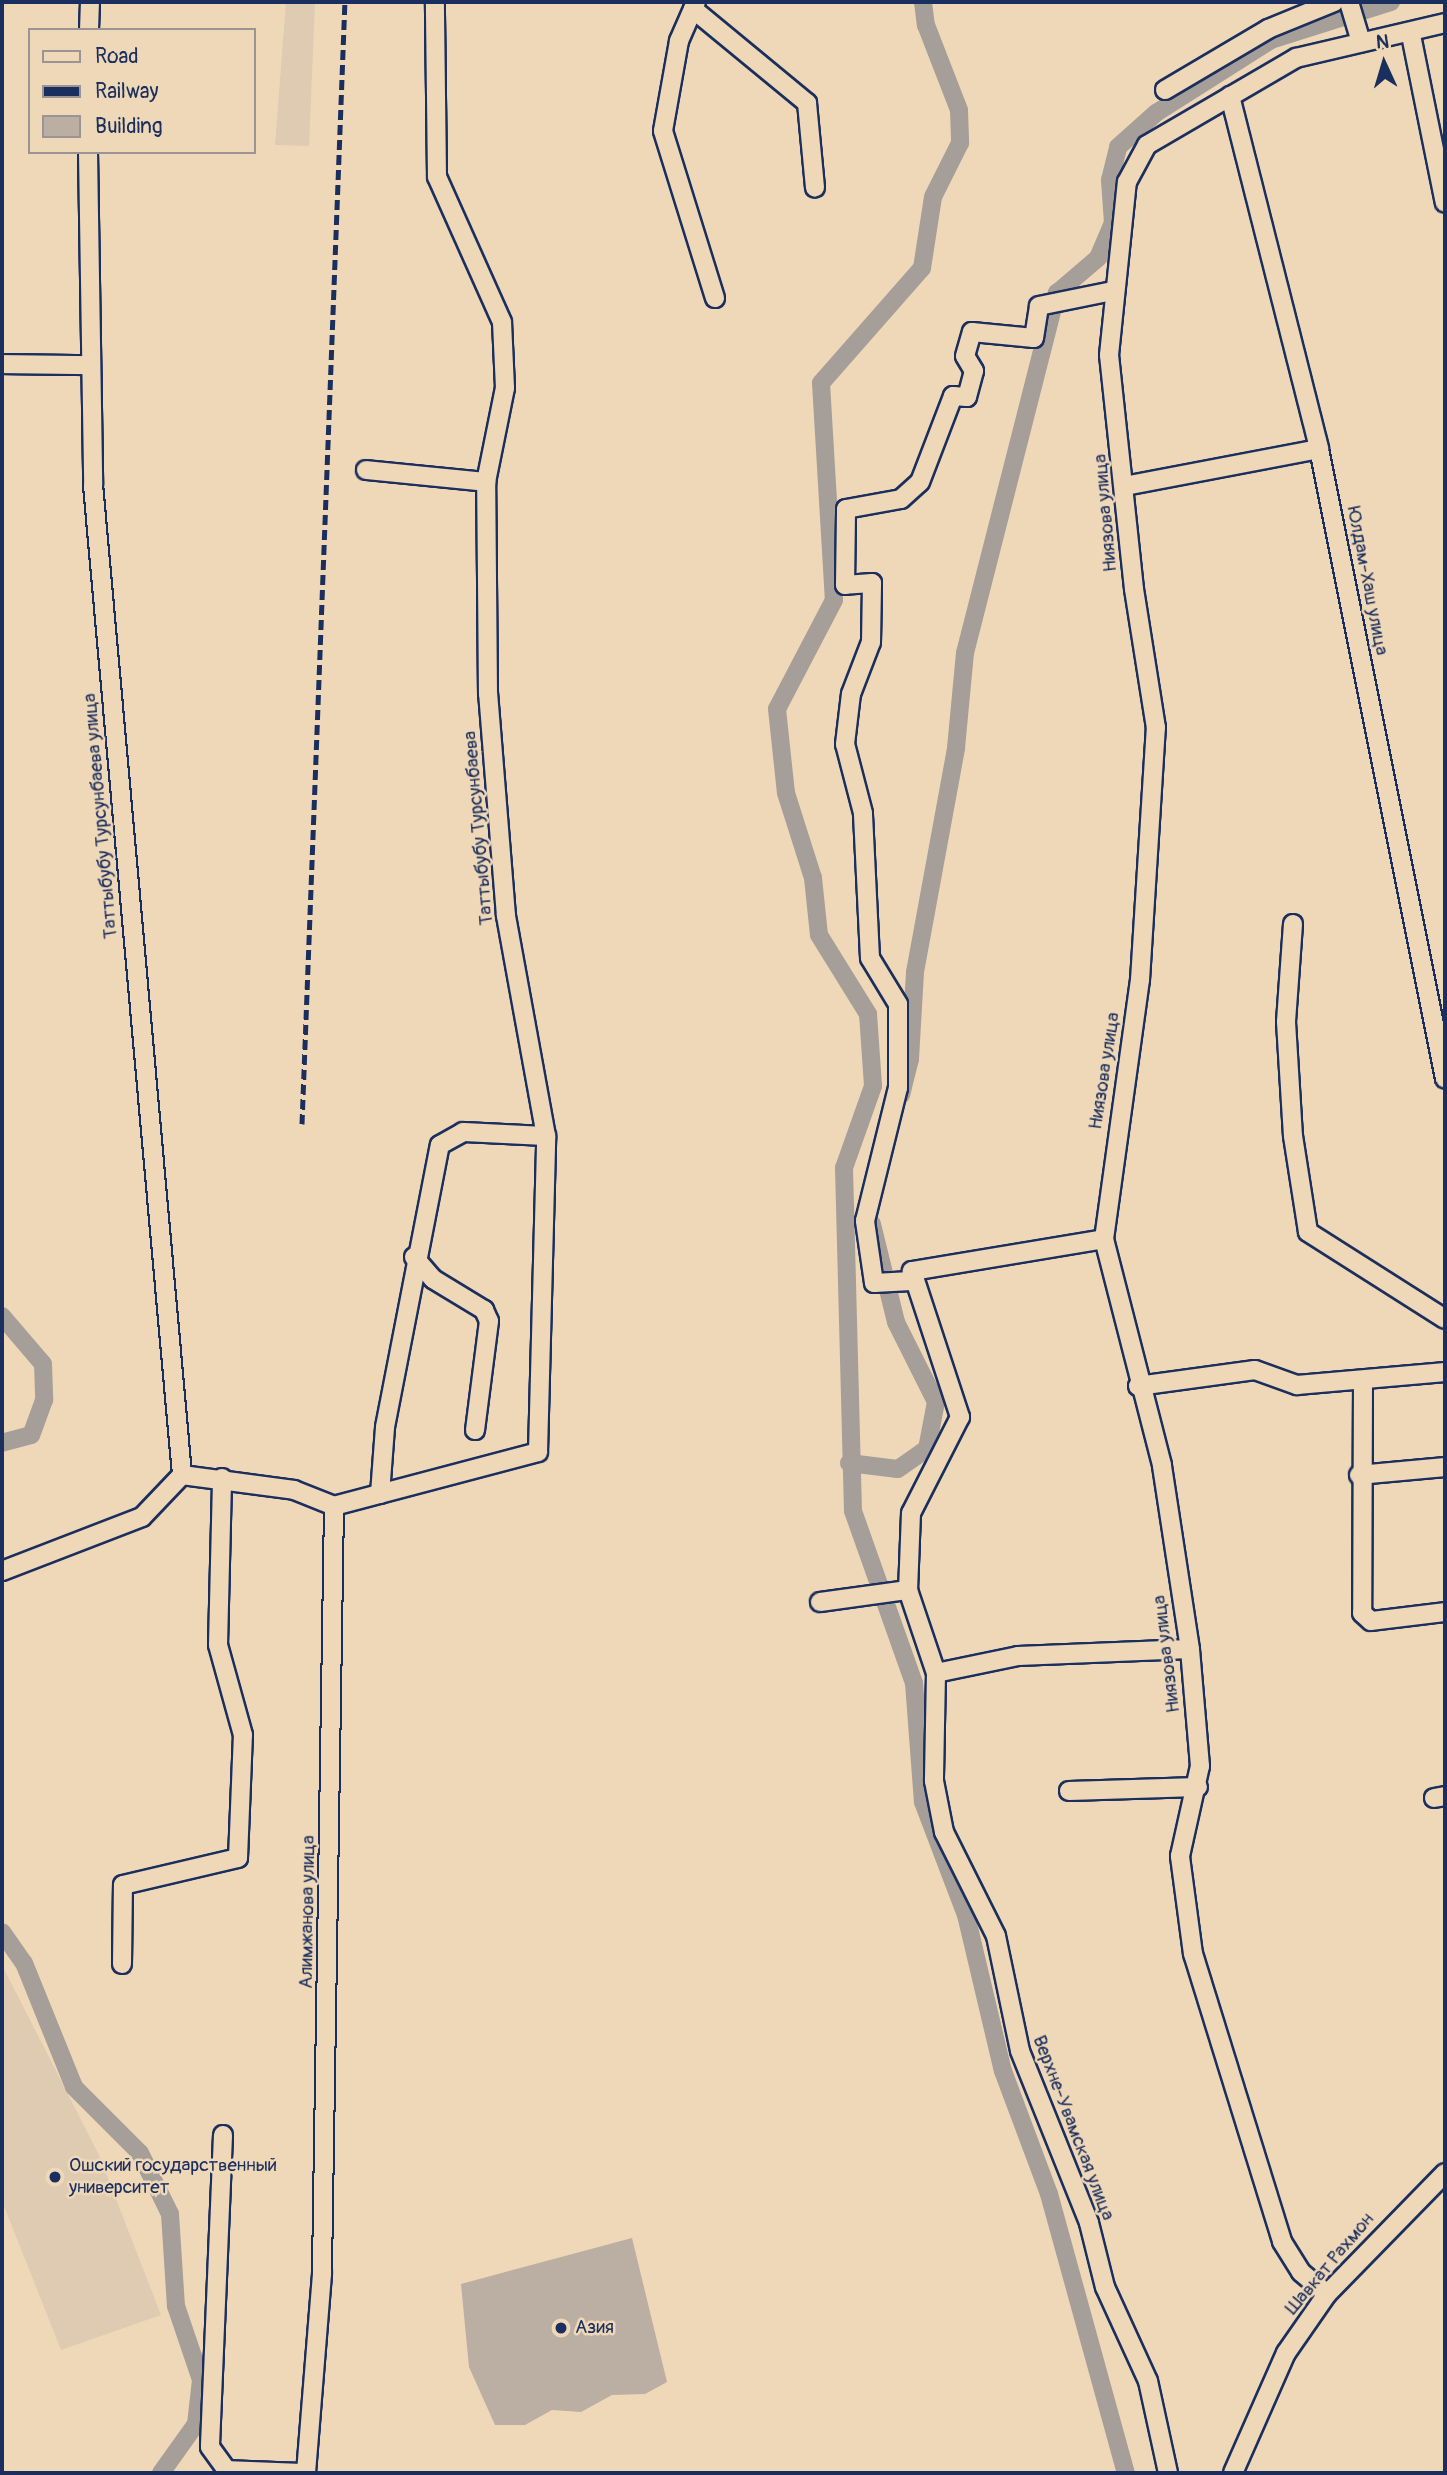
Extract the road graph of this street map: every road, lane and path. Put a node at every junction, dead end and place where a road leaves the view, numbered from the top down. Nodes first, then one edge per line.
1 (90, 2) edge
2 (435, 2) edge
3 (1344, 4) edge
4 (695, 6) edge
5 (1445, 23) edge
6 (89, 28) edge
7 (1411, 35) junction
8 (1359, 36) junction
9 (1164, 90) dead end
10 (1230, 96) junction
11 (88, 154) edge
12 (815, 188) dead end
13 (1445, 203) edge
14 (1113, 291) junction
15 (715, 298) dead end
16 (2, 364) edge
17 (86, 365) junction
18 (1319, 449) junction
19 (366, 470) dead end
20 (486, 482) junction
21 (1125, 486) junction
22 (1293, 924) dead end
23 (1445, 1079) edge
24 (545, 1136) junction
25 (1104, 1239) junction
26 (414, 1256) junction
27 (896, 1284) junction
28 (1445, 1318) edge
29 (1445, 1371) edge
30 (1363, 1381) junction
31 (1138, 1386) junction
32 (475, 1430) dead end
33 (1445, 1467) edge
34 (182, 1475) junction
35 (1359, 1475) junction
36 (222, 1478) junction
37 (380, 1494) junction
38 (334, 1506) junction
39 (2, 1571) edge
40 (903, 1591) junction
41 (820, 1602) dead end
42 (1445, 1612) edge
43 (1190, 1649) junction
44 (936, 1673) junction
45 (1199, 1787) junction
46 (1069, 1791) dead end
47 (122, 1964) dead end
48 (223, 2135) dead end
49 (1445, 2174) edge
50 (1327, 2294) junction
51 (306, 2473) edge
52 (1168, 2473) edge
53 (1233, 2473) edge

1 - 6 street
2 - 20 street, Таттыбубу Турсунбаева
3 - 8 street
3 - 9 street
4 - 12 street
4 - 15 street
5 - 7 street, Ниязова улица
7 - 8 street, Ниязова улица
7 - 13 street
8 - 10 street, Ниязова улица
10 - 14 street, Ниязова улица
10 - 18 street, Юлдам-Хаш улица
11 - 17 street, Таттыбубу Турсунбаева улица
14 - 21 street, Ниязова улица
14 - 27 street, Верхне-Увамская улица
16 - 17 street
17 - 34 street, Таттыбубу Турсунбаева улица
18 - 21 street
18 - 23 street, Юлдам-Хаш улица
19 - 20 street
20 - 24 street, Таттыбубу Турсунбаева
21 - 25 street, Ниязова улица
22 - 28 street
24 - 26 street
24 - 37 street, Таттыбубу Турсунбаева
25 - 27 street
25 - 31 street, Ниязова улица
26 - 32 street
26 - 37 street
27 - 40 street, Верхне-Увамская улица
29 - 30 street
30 - 31 street
30 - 35 street
31 - 43 street, Ниязова улица
33 - 35 street
34 - 36 street
34 - 39 street
35 - 42 street
36 - 38 street
36 - 47 street
37 - 38 street, Таттыбубу Турсунбаева
38 - 51 street, Алимжанова улица
40 - 41 street
40 - 44 street, Верхне-Увамская улица
43 - 44 street
43 - 45 street, Ниязова улица
44 - 52 street, Верхне-Увамская улица
45 - 46 street
45 - 50 street, Ниязова улица
48 - 51 street
49 - 50 street, Шавкат Рахмон
50 - 53 street, Шавкат Рахмон

